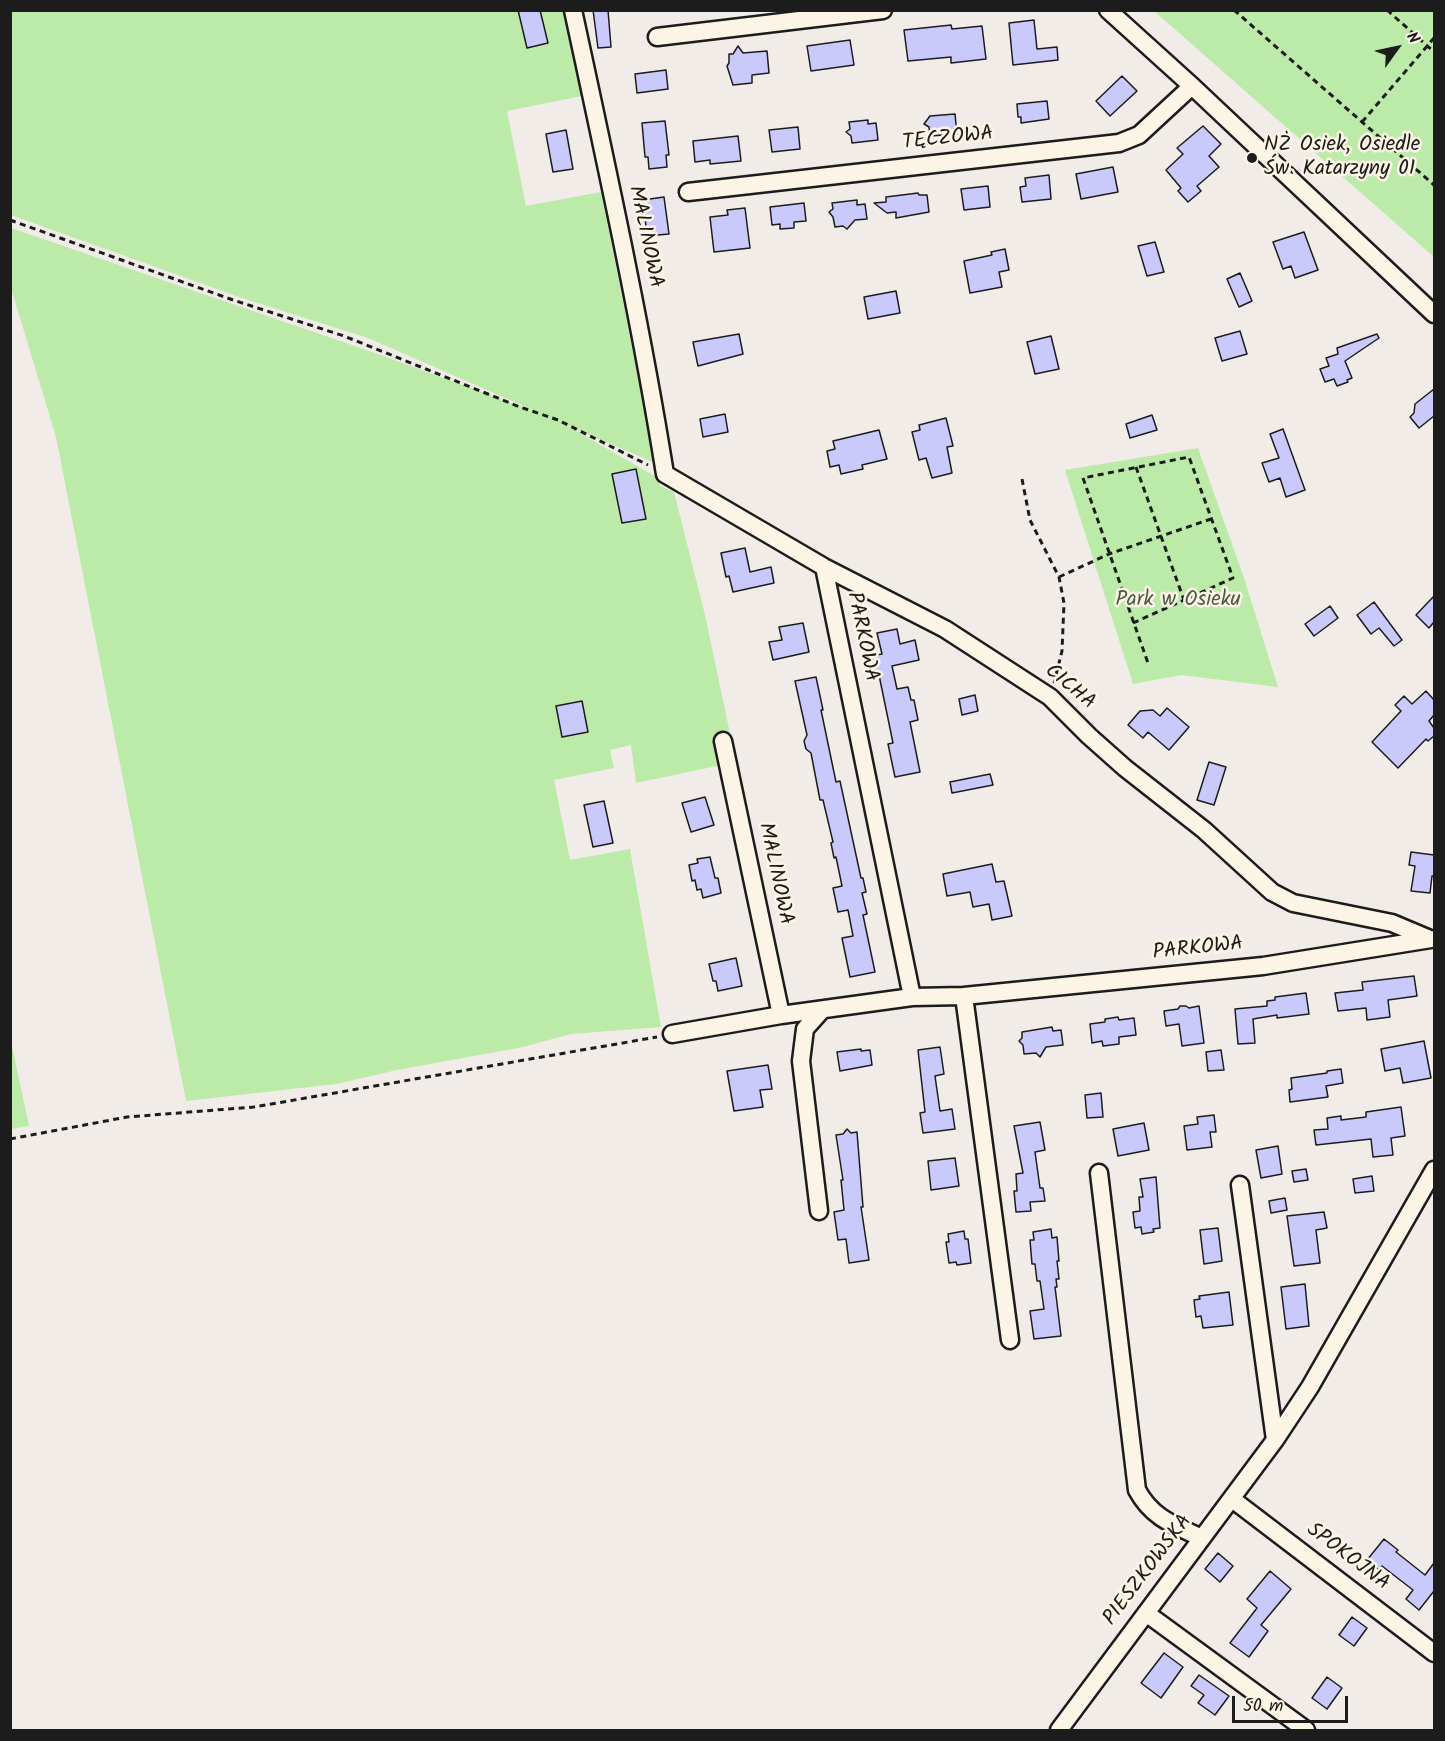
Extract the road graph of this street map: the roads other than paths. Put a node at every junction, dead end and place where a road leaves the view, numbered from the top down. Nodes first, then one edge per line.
1 (573, 10) edge
2 (884, 10) edge
3 (1108, 10) edge
4 (657, 37) dead end
5 (1192, 86) junction
6 (687, 192) dead end
7 (1434, 314) edge
8 (665, 474) joint
9 (824, 567) junction
10 (723, 741) dead end
11 (1432, 939) edge
12 (964, 996) junction
13 (912, 997) junction
14 (822, 1010) junction
15 (781, 1015) junction
16 (672, 1034) road end
17 (1434, 1170) edge
18 (1100, 1173) dead end
19 (1240, 1185) dead end
20 (819, 1211) dead end
21 (1010, 1340) dead end
22 (1275, 1440) junction
23 (1232, 1499) junction
24 (1202, 1538) junction
25 (1146, 1613) junction
26 (1434, 1653) edge
27 (1059, 1731) edge
28 (1306, 1731) edge

1 - 8 street, MALINOWA
2 - 4 street
3 - 5 street
5 - 6 street, TĘCZOWA
5 - 7 street
8 - 9 street, CICHA
9 - 11 street, CICHA
9 - 13 street, PARKOWA
10 - 15 street, MALINOWA
11 - 12 street, PARKOWA
12 - 13 street, PARKOWA
12 - 21 street
13 - 14 street, PARKOWA
14 - 15 street, PARKOWA
14 - 20 street
15 - 16 street, PARKOWA
17 - 22 street, PIESZKOWSKA
18 - 24 street
19 - 22 street
22 - 23 street, PIESZKOWSKA
23 - 24 street, PIESZKOWSKA
23 - 26 street, SPOKOJNA
24 - 25 street, PIESZKOWSKA
25 - 27 street, PIESZKOWSKA
25 - 28 street

